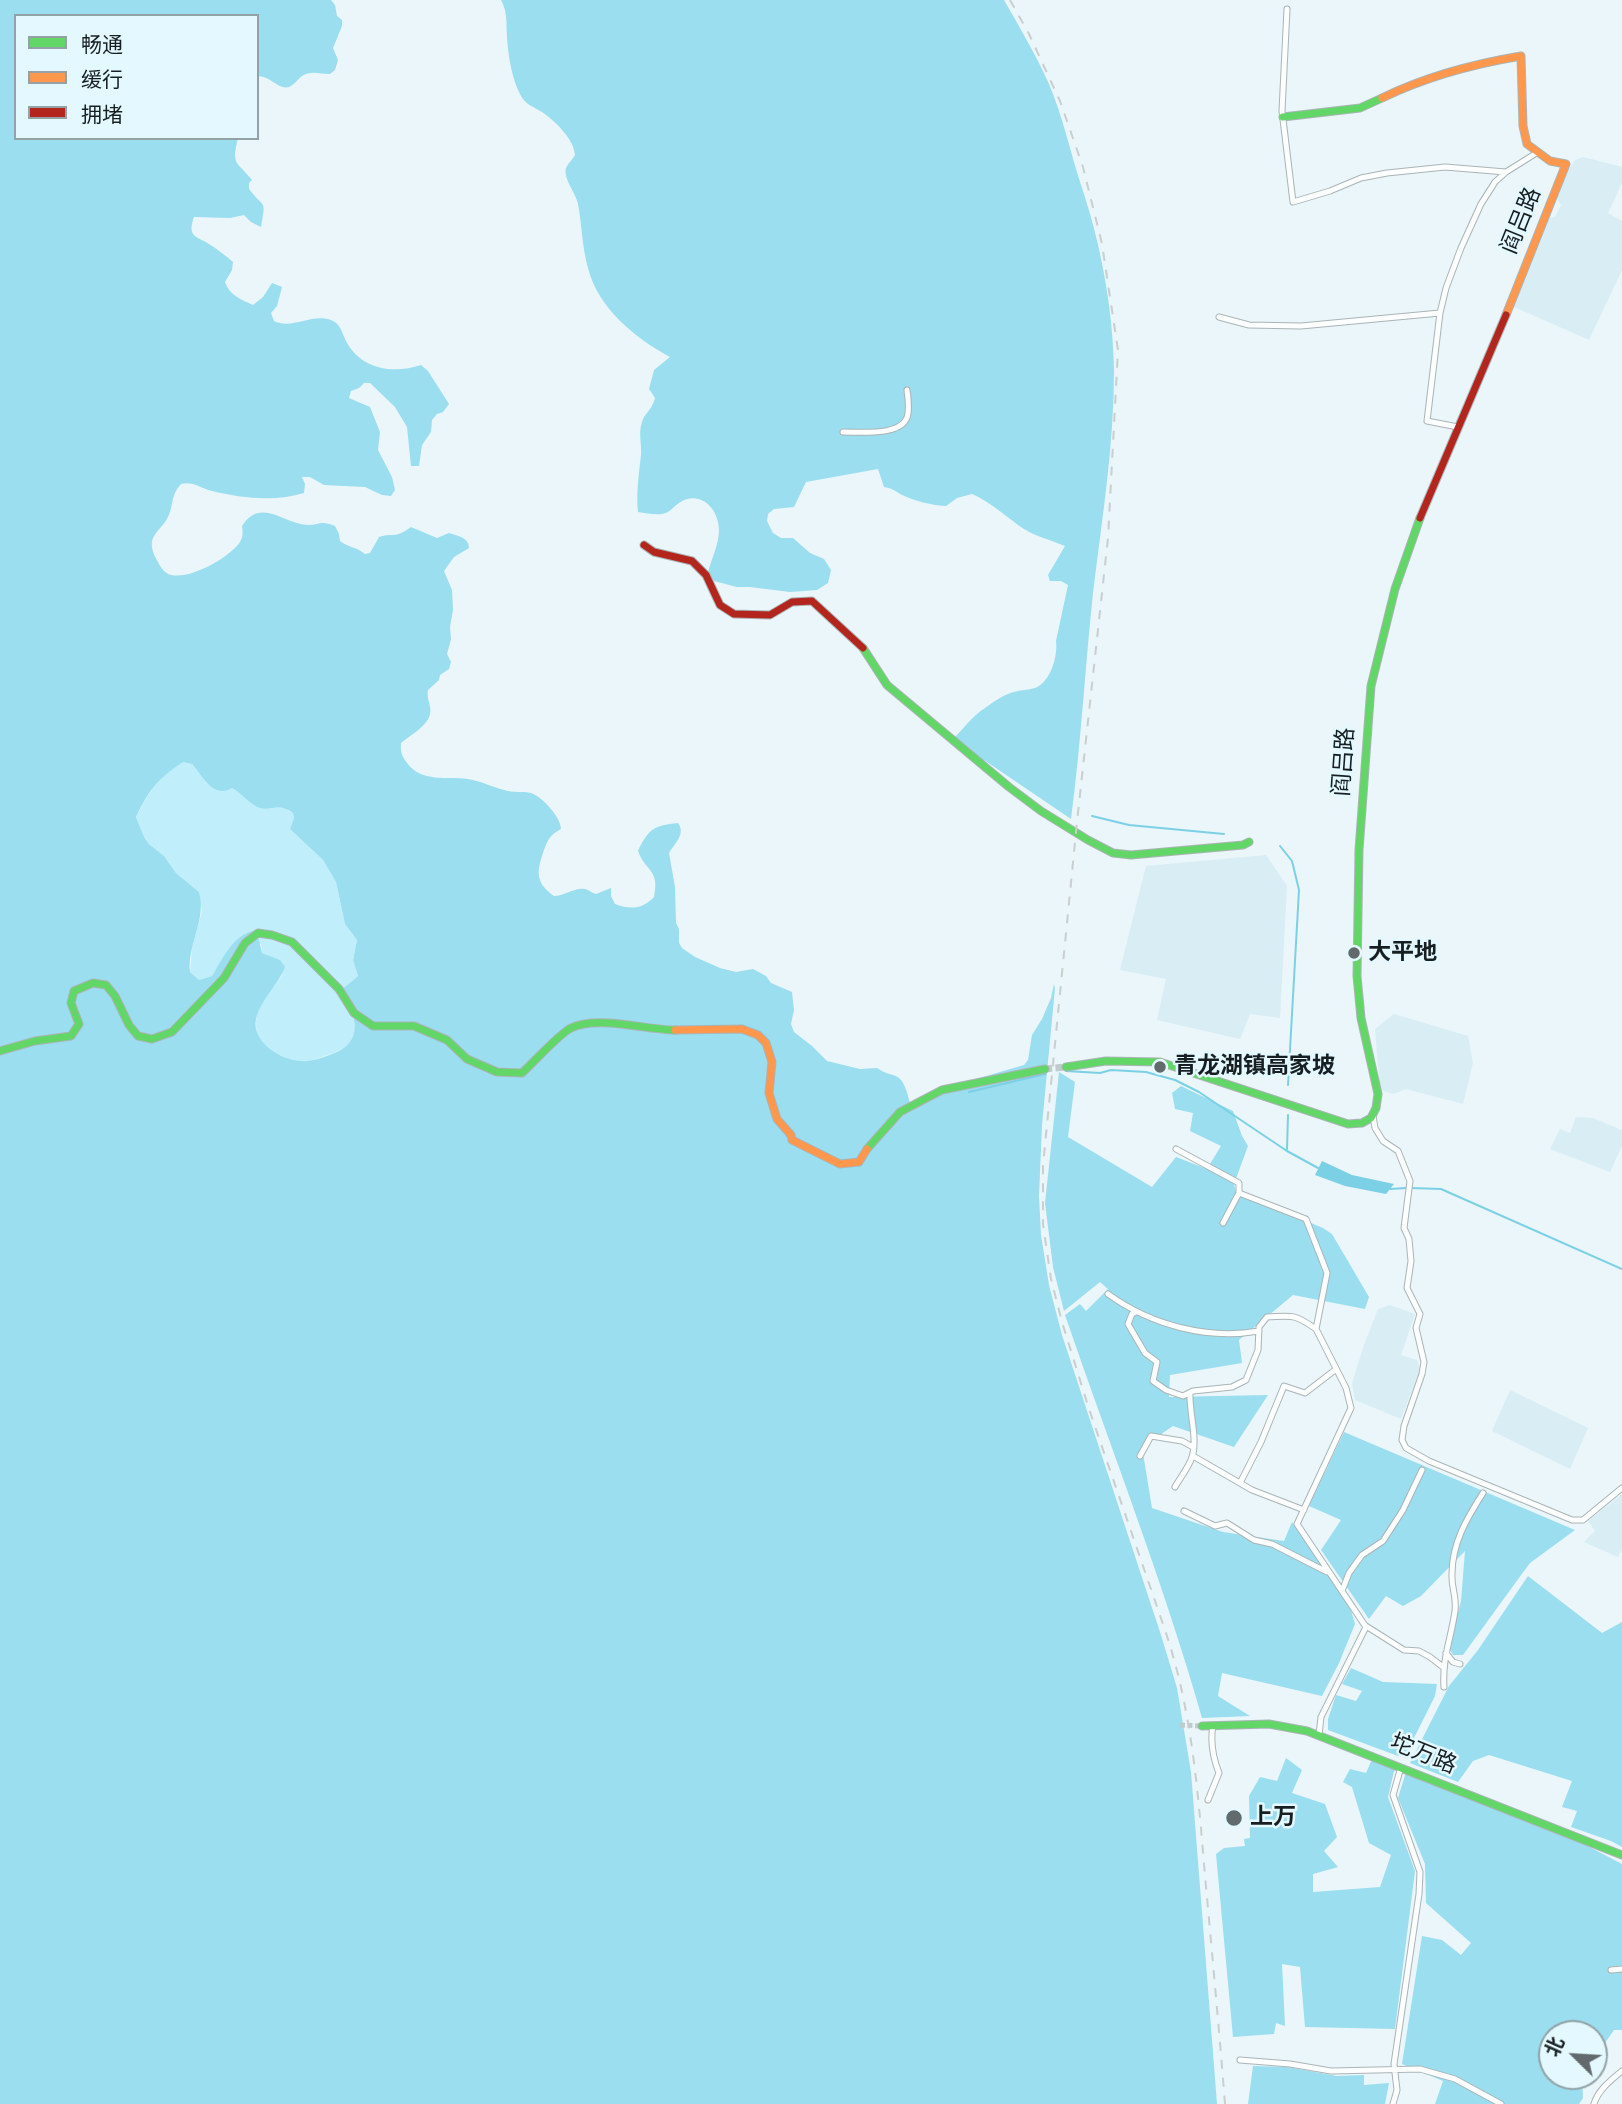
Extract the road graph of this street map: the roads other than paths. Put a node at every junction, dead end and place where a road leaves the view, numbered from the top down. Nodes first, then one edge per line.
1 (1287, 9) dead end
2 (1283, 117) junction
3 (1539, 153) junction
4 (1506, 172) junction
5 (1440, 313) junction
6 (1219, 317) dead end
7 (907, 390) dead end
8 (1458, 427) junction
9 (843, 432) dead end
10 (644, 545) dead end
11 (1249, 842) dead end
12 (0, 1051) edge
13 (1066, 1067) tunnel mouth
14 (1045, 1069) tunnel mouth
15 (1373, 1116) junction
16 (1176, 1149) dead end
17 (1239, 1193) junction
18 (1223, 1223) dead end
19 (1108, 1294) dead end
20 (1136, 1311) junction
21 (1316, 1329) junction
22 (1259, 1331) junction
23 (1335, 1370) junction
24 (1190, 1394) junction
25 (1193, 1447) junction
26 (1140, 1456) dead end
27 (1193, 1456) junction
28 (1422, 1470) dead end
29 (1240, 1483) junction
30 (1175, 1487) dead end
31 (1622, 1488) edge
32 (1483, 1493) dead end
33 (1304, 1510) junction
34 (1184, 1511) dead end
35 (1330, 1573) junction
36 (1342, 1591) junction
37 (1366, 1626) junction
38 (1446, 1653) junction
39 (1460, 1664) dead end
40 (1443, 1667) junction
41 (1444, 1687) dead end
42 (1202, 1726) tunnel mouth
43 (1213, 1726) junction
44 (1320, 1735) junction
45 (1401, 1768) junction
46 (1208, 1800) dead end
47 (1622, 1855) edge
48 (1622, 1969) edge
49 (1611, 1970) dead end
50 (1240, 2060) dead end
51 (1395, 2071) junction
52 (1622, 2071) edge
53 (1393, 2104) edge
54 (1501, 2104) edge
55 (1594, 2104) edge

1 - 2 street
2 - 3 street
2 - 4 street
3 - 4 street
3 - 8 street, 阎吕路
4 - 5 street
5 - 6 street
5 - 8 street
7 - 9 street
8 - 15 street, 阎吕路
10 - 11 street
12 - 14 street
13 - 15 street
15 - 31 street
16 - 17 street
17 - 18 street
17 - 21 street
19 - 20 street
20 - 22 street
20 - 24 street
21 - 22 street
21 - 23 street
22 - 24 street
23 - 29 street
23 - 33 street
24 - 25 street
25 - 26 street
25 - 27 street
27 - 29 street
27 - 30 street
28 - 36 street
29 - 33 street
32 - 38 street
33 - 35 street
34 - 35 street
35 - 36 street
36 - 37 street
37 - 40 street
37 - 44 street
38 - 39 street
38 - 40 street
40 - 41 street
42 - 43 street, 坨万路
43 - 44 street, 坨万路
43 - 46 street
44 - 45 street, 坨万路
45 - 47 street, 坨万路
45 - 51 street
48 - 49 street
50 - 51 street
51 - 53 street
51 - 54 street
52 - 55 street

